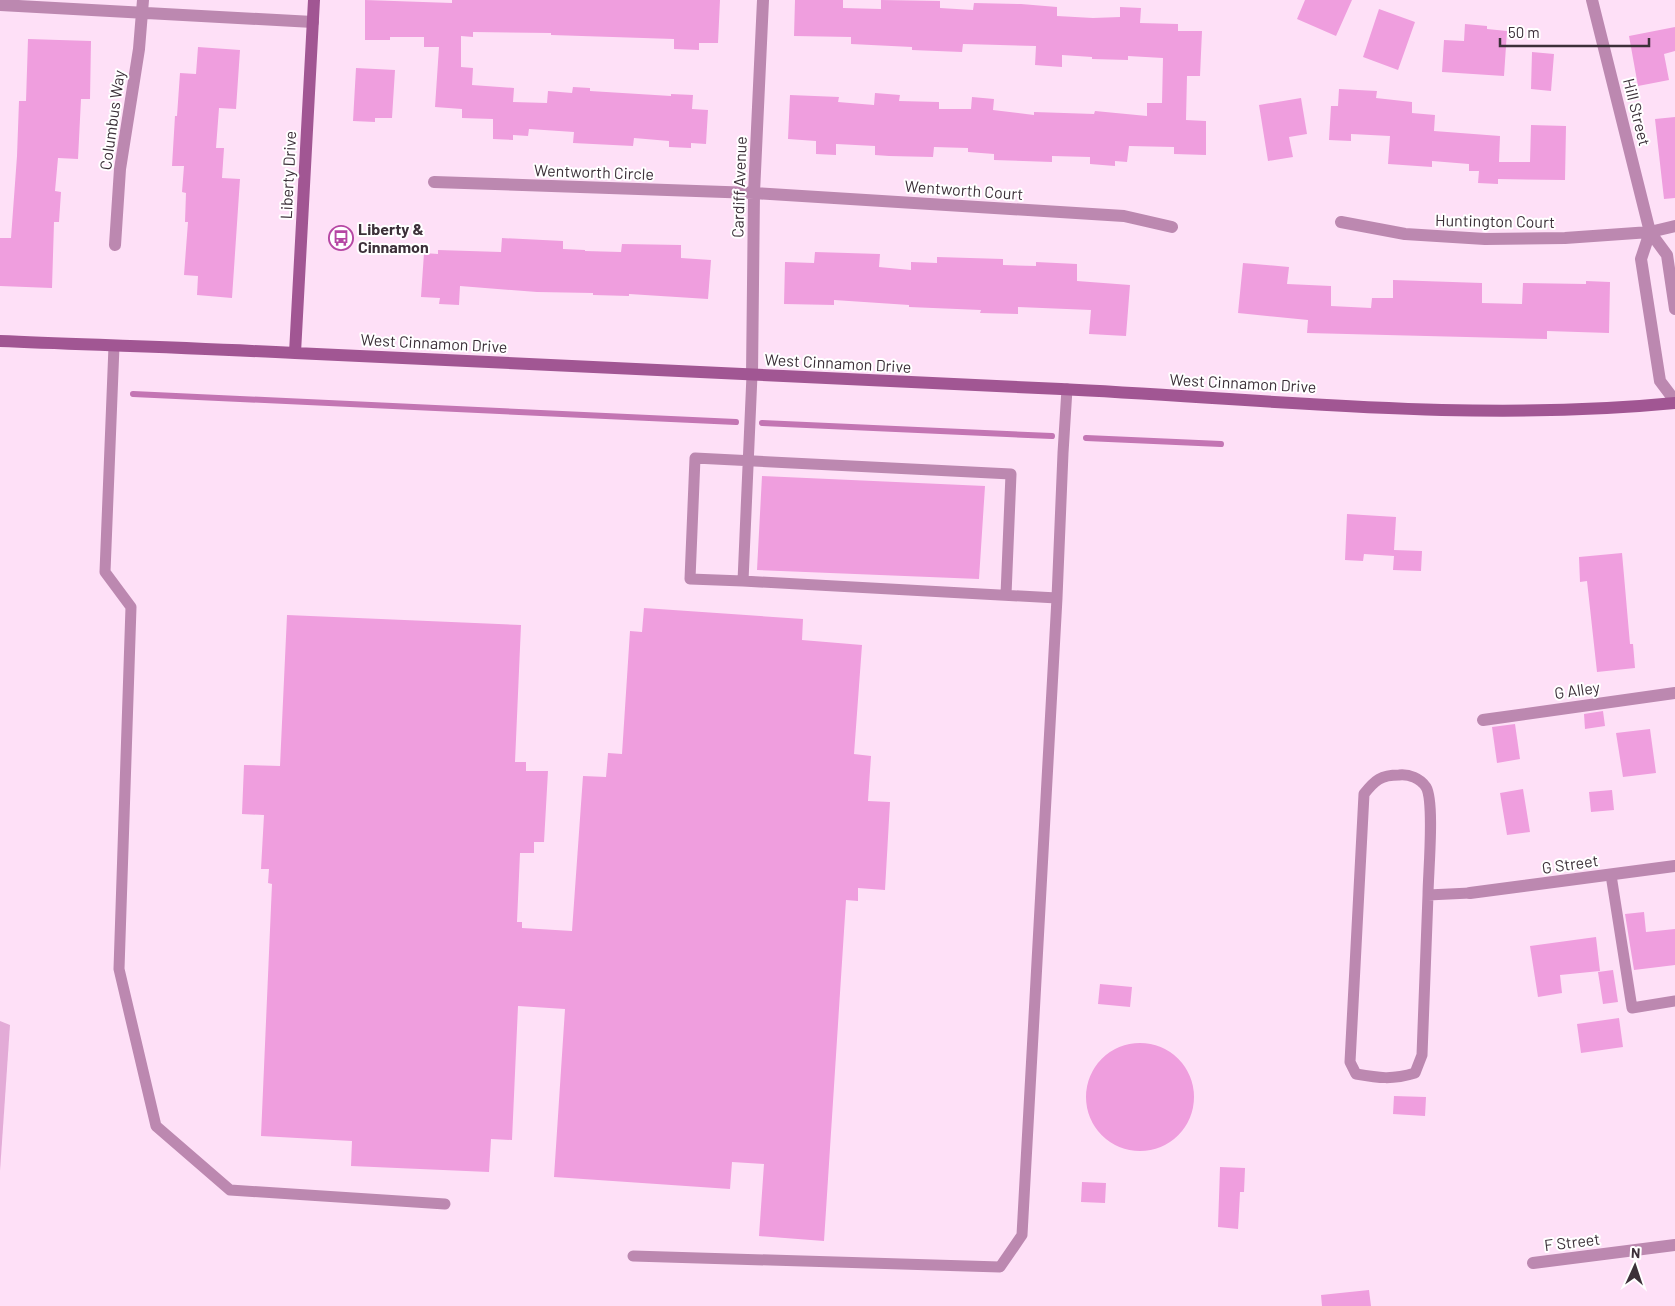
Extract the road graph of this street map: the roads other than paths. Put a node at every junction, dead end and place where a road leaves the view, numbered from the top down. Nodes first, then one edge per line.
1 (142, 0) edge
2 (314, 0) edge
3 (764, 0) edge
4 (1592, 0) edge
5 (0, 6) edge
6 (142, 13) junction
7 (313, 22) junction
8 (434, 182) dead end
9 (754, 194) junction
10 (1341, 222) dead end
11 (1675, 226) edge
12 (1172, 227) dead end
13 (1650, 232) junction
14 (115, 245) dead end
15 (1675, 309) edge
16 (0, 341) edge
17 (114, 346) junction
18 (295, 353) junction
19 (752, 375) junction
20 (1067, 390) junction
21 (1675, 402) edge
22 (748, 461) junction
23 (743, 581) junction
24 (1006, 595) junction
25 (1057, 598) junction
26 (1675, 693) edge
27 (1483, 720) dead end
28 (1675, 866) edge
29 (1611, 875) junction
30 (1470, 893) joint
31 (1428, 895) junction
32 (1675, 1001) edge
33 (445, 1204) dead end
34 (1675, 1245) edge
35 (633, 1256) dead end
36 (1533, 1263) dead end

1 - 6 street, Columbus Way
2 - 7 main road, Liberty Drive
3 - 9 street, Cardiff Avenue
4 - 13 street, Hill Street
5 - 6 street
6 - 7 street
6 - 14 street, Columbus Way
7 - 18 main road, Liberty Drive
8 - 9 street, Wentworth Circle
9 - 12 street, Wentworth Court
9 - 19 street, Cardiff Avenue
10 - 13 street, Huntington Court
11 - 13 street, Huntington Court
13 - 15 street, Hill Street
13 - 21 street
16 - 17 main road, West Cinnamon Drive
17 - 18 main road, West Cinnamon Drive
17 - 33 lane
18 - 19 main road, West Cinnamon Drive
19 - 20 main road, West Cinnamon Drive
19 - 22 lane
20 - 21 main road, West Cinnamon Drive
20 - 25 lane
22 - 23 lane
22 - 23 lane
22 - 24 lane
23 - 24 lane
24 - 25 lane
25 - 35 lane
26 - 27 street, G Alley
28 - 29 street, G Street
29 - 30 street, G Street
29 - 32 lane
30 - 31 lane
31 - 31 lane
34 - 36 street, F Street

